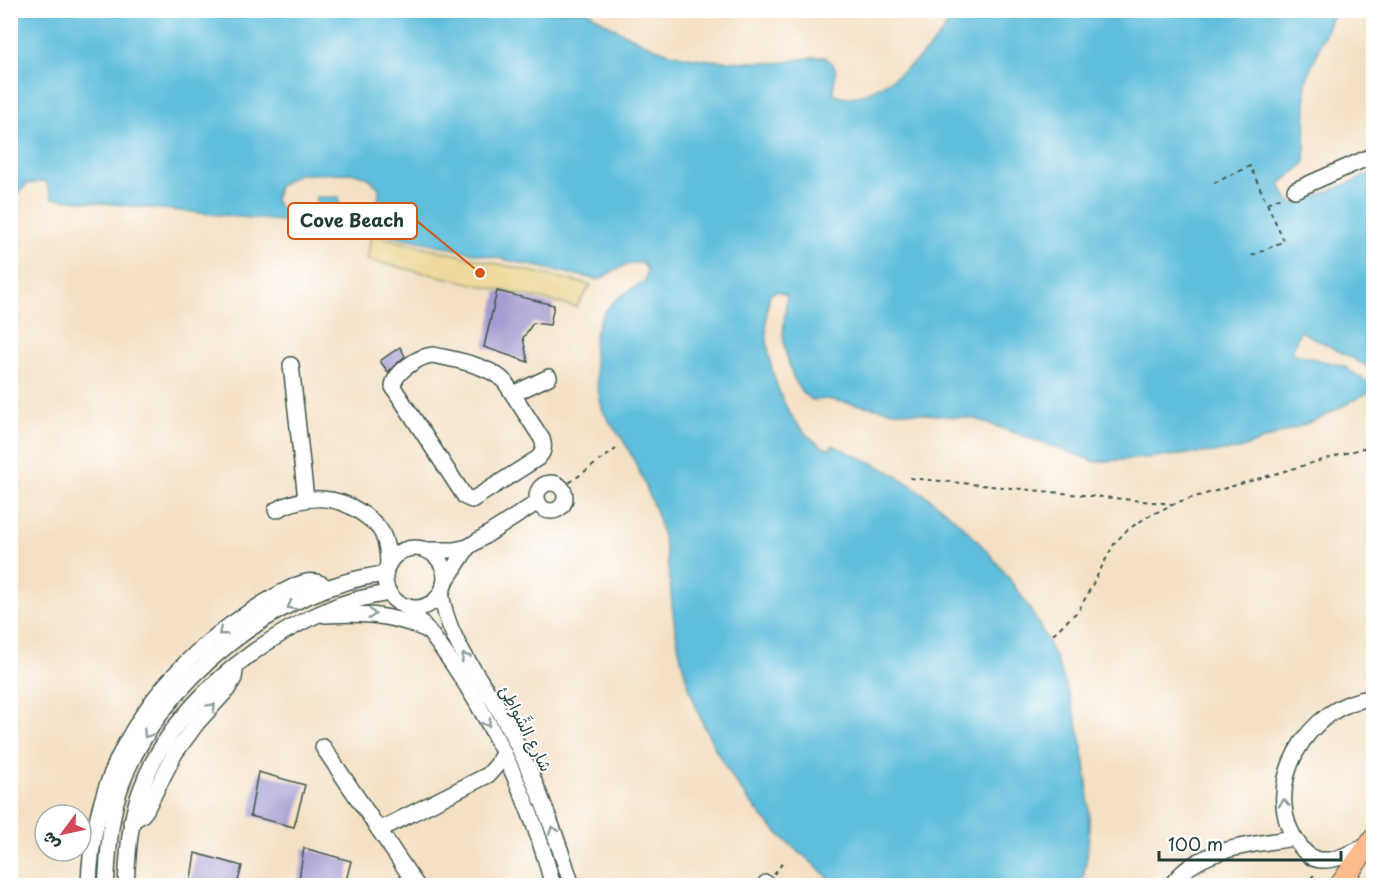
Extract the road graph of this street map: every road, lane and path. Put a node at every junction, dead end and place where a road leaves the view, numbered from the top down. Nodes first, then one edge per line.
1 (1374, 155) edge
2 (1214, 183) dead end
3 (1293, 191) joint
4 (1267, 203) junction
5 (1249, 257) dead end
6 (291, 364) dead end
7 (549, 377) dead end
8 (513, 394) junction
9 (1374, 445) edge
10 (616, 450) dead end
11 (531, 462) junction
12 (910, 478) dead end
13 (544, 485) junction
14 (562, 488) junction
15 (306, 499) junction
16 (538, 502) junction
17 (1173, 504) junction
18 (276, 510) dead end
19 (382, 531) junction
20 (468, 547) junction
21 (417, 549) junction
22 (386, 570) junction
23 (327, 588) junction
24 (442, 588) junction
25 (389, 593) junction
26 (407, 606) junction
27 (316, 615) junction
28 (427, 629) junction
29 (1053, 634) dead end
30 (1374, 698) edge
31 (323, 747) dead end
32 (503, 753) junction
33 (488, 775) junction
34 (517, 782) junction
35 (379, 830) junction
36 (1294, 838) junction
37 (1370, 842) edge
38 (785, 860) dead end
39 (1317, 871) dead end
40 (549, 882) edge
41 (766, 884) edge
42 (89, 885) edge
43 (106, 885) edge
44 (126, 885) edge
45 (417, 885) edge
46 (572, 885) edge
47 (1172, 885) edge
48 (1306, 885) edge
49 (1339, 885) edge

1 - 3 street
2 - 4 path
3 - 4 path
4 - 5 path
6 - 15 street
7 - 8 street
8 - 11 street
8 - 11 street
9 - 17 path
10 - 14 path
11 - 13 street
12 - 17 path
13 - 14 street
13 - 16 street
14 - 16 street
15 - 18 street
15 - 19 street
16 - 20 street
17 - 29 path
19 - 21 street
19 - 22 street
20 - 21 street
20 - 24 street
21 - 22 street
21 - 24 street
22 - 23 street
22 - 25 street
23 -> 42 street
23 -> 43 street
24 - 26 street
46 -> 24 street, شارع الشَّواطِئ
25 - 26 street
25 - 27 street
26 - 28 street, شارع الشَّواطِئ
27 -> 28 street
44 -> 27 street
28 -> 32 street, شارع الشَّواطِئ
36 -> 30 street
31 - 35 street
32 - 33 street, شارع الشَّواطِئ
32 - 34 street, شارع الشَّواطِئ
33 - 34 street, شارع الشَّواطِئ
33 - 35 street
34 - 40 street, شارع الشَّواطِئ
35 - 45 street
36 - 37 street
36 - 47 street
37 - 49 main road
38 - 41 path
39 - 48 path

